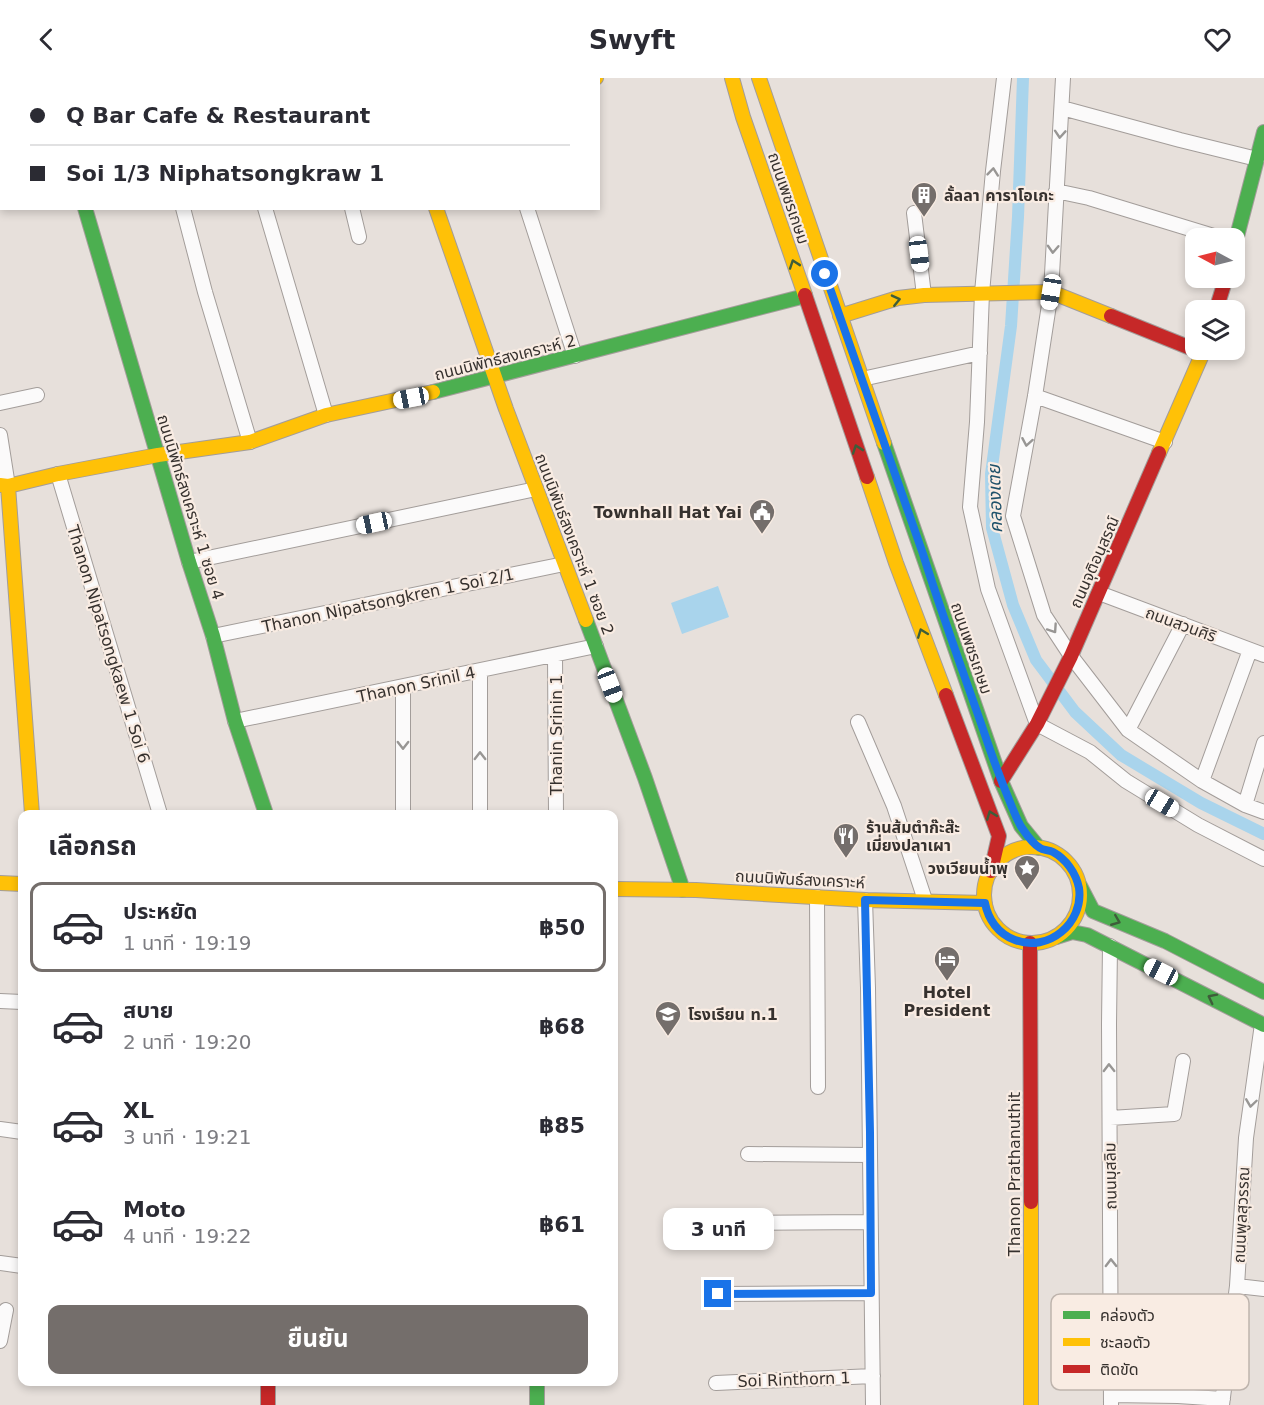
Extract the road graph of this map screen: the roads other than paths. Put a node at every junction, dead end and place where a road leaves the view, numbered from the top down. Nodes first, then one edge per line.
1 (732, 78) edge
2 (759, 78) edge
3 (1004, 78) edge
4 (1063, 78) edge
5 (1062, 108) junction
6 (756, 113) junction
7 (1264, 132) edge
8 (1257, 159) junction
9 (1056, 191) junction
10 (86, 210) edge
11 (184, 210) edge
12 (266, 210) edge
13 (352, 210) edge
14 (437, 210) edge
15 (528, 210) edge
16 (914, 213) dead end
17 (1187, 228) edge
18 (1239, 228) edge
19 (359, 237) dead end
20 (1051, 292) junction
21 (982, 293) junction
22 (924, 295) junction
23 (806, 296) junction
24 (840, 315) junction
25 (1185, 344) edge
26 (980, 353) junction
27 (574, 356) junction
28 (1200, 360) edge
29 (494, 376) junction
30 (862, 379) junction
31 (37, 395) dead end
32 (1035, 396) junction
33 (0, 403) edge
34 (326, 415) junction
35 (0, 435) edge
36 (250, 442) junction
37 (1165, 442) junction
38 (158, 455) junction
39 (58, 474) junction
40 (4, 486) edge
41 (536, 489) junction
42 (909, 558) junction
43 (189, 562) junction
44 (564, 564) junction
45 (1099, 593) junction
46 (1183, 624) junction
47 (213, 636) junction
48 (596, 646) junction
49 (1250, 650) junction
50 (555, 655) junction
51 (1264, 655) edge
52 (1071, 656) junction
53 (480, 670) junction
54 (403, 687) junction
55 (235, 722) junction
56 (858, 722) dead end
57 (1038, 724) junction
58 (1128, 730) junction
59 (1264, 743) edge
60 (1001, 781) junction
61 (1202, 781) junction
62 (1245, 805) junction
63 (32, 810) edge
64 (159, 810) edge
65 (265, 810) edge
66 (403, 810) edge
67 (480, 810) edge
68 (556, 810) edge
69 (1264, 812) edge
70 (1039, 848) junction
71 (1264, 859) edge
72 (990, 871) junction
73 (1077, 881) junction
74 (0, 884) edge
75 (18, 884) edge
76 (618, 889) edge
77 (683, 890) junction
78 (817, 897) junction
79 (865, 900) junction
80 (925, 900) junction
81 (985, 903) junction
82 (1054, 938) junction
83 (1030, 943) junction
84 (1110, 946) junction
85 (1264, 992) edge
86 (0, 1001) edge
87 (18, 1002) edge
88 (1263, 1025) edge
89 (1183, 1061) dead end
90 (818, 1087) dead end
91 (1110, 1118) junction
92 (0, 1129) edge
93 (18, 1131) edge
94 (748, 1154) dead end
95 (870, 1155) junction
96 (870, 1222) junction
97 (730, 1223) dead end
98 (0, 1263) edge
99 (18, 1265) edge
100 (1237, 1286) junction
101 (1264, 1289) edge
102 (871, 1293) junction
103 (718, 1294) dead end
104 (1112, 1294) edge
105 (1236, 1294) edge
106 (6, 1310) dead end
107 (0, 1341) edge
108 (873, 1376) junction
109 (716, 1383) dead end
110 (268, 1386) edge
111 (537, 1386) edge
112 (1111, 1400) edge
113 (1222, 1402) edge
114 (268, 1405) edge
115 (537, 1405) edge
116 (873, 1405) edge
117 (1031, 1405) edge

1 - 6 street, ถนนเพชรเกษม
2 - 6 street, ถนนเพชรเกษม
21 -> 3 street
4 - 5 street
5 - 8 street
5 -> 9 street
23 -> 6 street, ถนนเพชรเกษม
6 - 24 street, ถนนเพชรเกษม
7 - 8 street
8 - 18 street
9 - 17 street
9 -> 20 street
10 - 38 street, ถนนนิพัทธ์สงเคราะห์ 1 ซอย 4
11 - 36 street
12 - 34 street
13 - 19 street
14 - 29 street, ถนนนิพันธ์สงเคราะห์ 1 ซอย 2
15 - 27 street
16 - 22 street
20 - 21 street
20 - 25 street
20 - 32 street
21 - 22 street
21 - 26 street
24 -> 22 street
23 - 27 street, ถนนนิพัทธ์สงเคราะห์ 2
42 -> 23 street, ถนนเพชรเกษม
24 - 30 street, ถนนเพชรเกษม
26 - 30 street
26 - 57 street
27 - 29 street, ถนนนิพัทธ์สงเคราะห์ 2
28 - 37 street, ถนนจุติอนุสรณ์
29 - 34 street, ถนนนิพัทธ์สงเคราะห์ 2
29 - 41 street, ถนนนิพันธ์สงเคราะห์ 1 ซอย 2
30 - 42 street, ถนนเพชรเกษม
31 - 33 street
32 - 37 street
32 -> 52 street
34 - 36 street, ถนนนิพัทธ์สงเคราะห์ 2
35 - 40 street
36 - 38 street, ถนนนิพัทธ์สงเคราะห์ 2
37 - 45 street, ถนนจุติอนุสรณ์
38 - 39 street, ถนนนิพัทธ์สงเคราะห์ 2
38 - 43 street, ถนนนิพัทธ์สงเคราะห์ 1 ซอย 4
39 - 40 street, ถนนนิพัทธ์สงเคราะห์ 2
39 - 64 street, Thanon Nipatsongkaew 1 Soi 6
40 - 63 street
41 - 43 street
41 - 44 street, ถนนนิพันธ์สงเคราะห์ 1 ซอย 2
42 - 60 street, ถนนเพชรเกษม
72 -> 42 street, ถนนเพชรเกษม
43 - 47 street, ถนนนิพัทธ์สงเคราะห์ 1 ซอย 4
44 - 47 street, Thanon Nipatsongkren 1 Soi 2/1
44 - 48 street, ถนนนิพันธ์สงเคราะห์ 1 ซอย 2
45 - 46 street, ถนนสวนศิริ
45 - 52 street, ถนนจุติอนุสรณ์
46 - 49 street, ถนนสวนศิริ
46 - 58 street
47 - 55 street, ถนนนิพัทธ์สงเคราะห์ 1 ซอย 4
48 - 50 street, Thanon Srinil 4
48 - 77 street, ถนนนิพันธ์สงเคราะห์ 1 ซอย 2
49 - 51 street, ถนนสวนศิริ
49 - 61 street
50 - 53 street, Thanon Srinil 4
50 - 68 street, Thanin Srinin 1
52 - 57 street, ถนนจุติอนุสรณ์
52 - 58 street
53 - 54 street, Thanon Srinil 4
67 -> 53 street
54 - 55 street, Thanon Srinil 4
54 -> 66 street
55 - 65 street, ถนนนิพัทธ์สงเคราะห์ 1 ซอย 4
56 - 80 street
57 - 60 street, ถนนจุติอนุสรณ์
57 - 71 street
58 - 61 street
59 - 62 street
60 - 70 street, ถนนเพชรเกษม
61 - 62 street
62 - 69 street
70 - 72 street
70 - 73 street
72 - 81 street
73 - 82 street
73 -> 85 street
74 - 75 street
76 - 77 street, ถนนนิพันธ์สงเคราะห์
77 - 78 street, ถนนนิพันธ์สงเคราะห์
78 - 79 street, ถนนนิพันธ์สงเคราะห์
78 - 90 street
79 - 80 street, ถนนนิพันธ์สงเคราะห์
79 - 95 street
80 - 81 street, ถนนนิพันธ์สงเคราะห์
81 - 83 street
82 - 83 street
82 - 84 street
83 - 117 street, Thanon Prathanuthit
88 -> 84 street
91 -> 84 street, ถนนมุสลิม
86 - 87 street
88 -> 100 street, ถนนพูลสุวรรณ
89 - 91 street
104 -> 91 street, ถนนมุสลิม
92 - 93 street
94 - 95 street
95 - 96 street
96 - 97 street
96 - 102 street
98 - 99 street
100 - 101 street
100 - 105 street, ถนนพูลสุวรรณ
102 - 103 street
102 - 108 street
106 - 107 street
108 - 109 street, Soi Rinthorn 1
108 - 116 street
110 - 114 street
111 - 115 street
112 - 113 street

